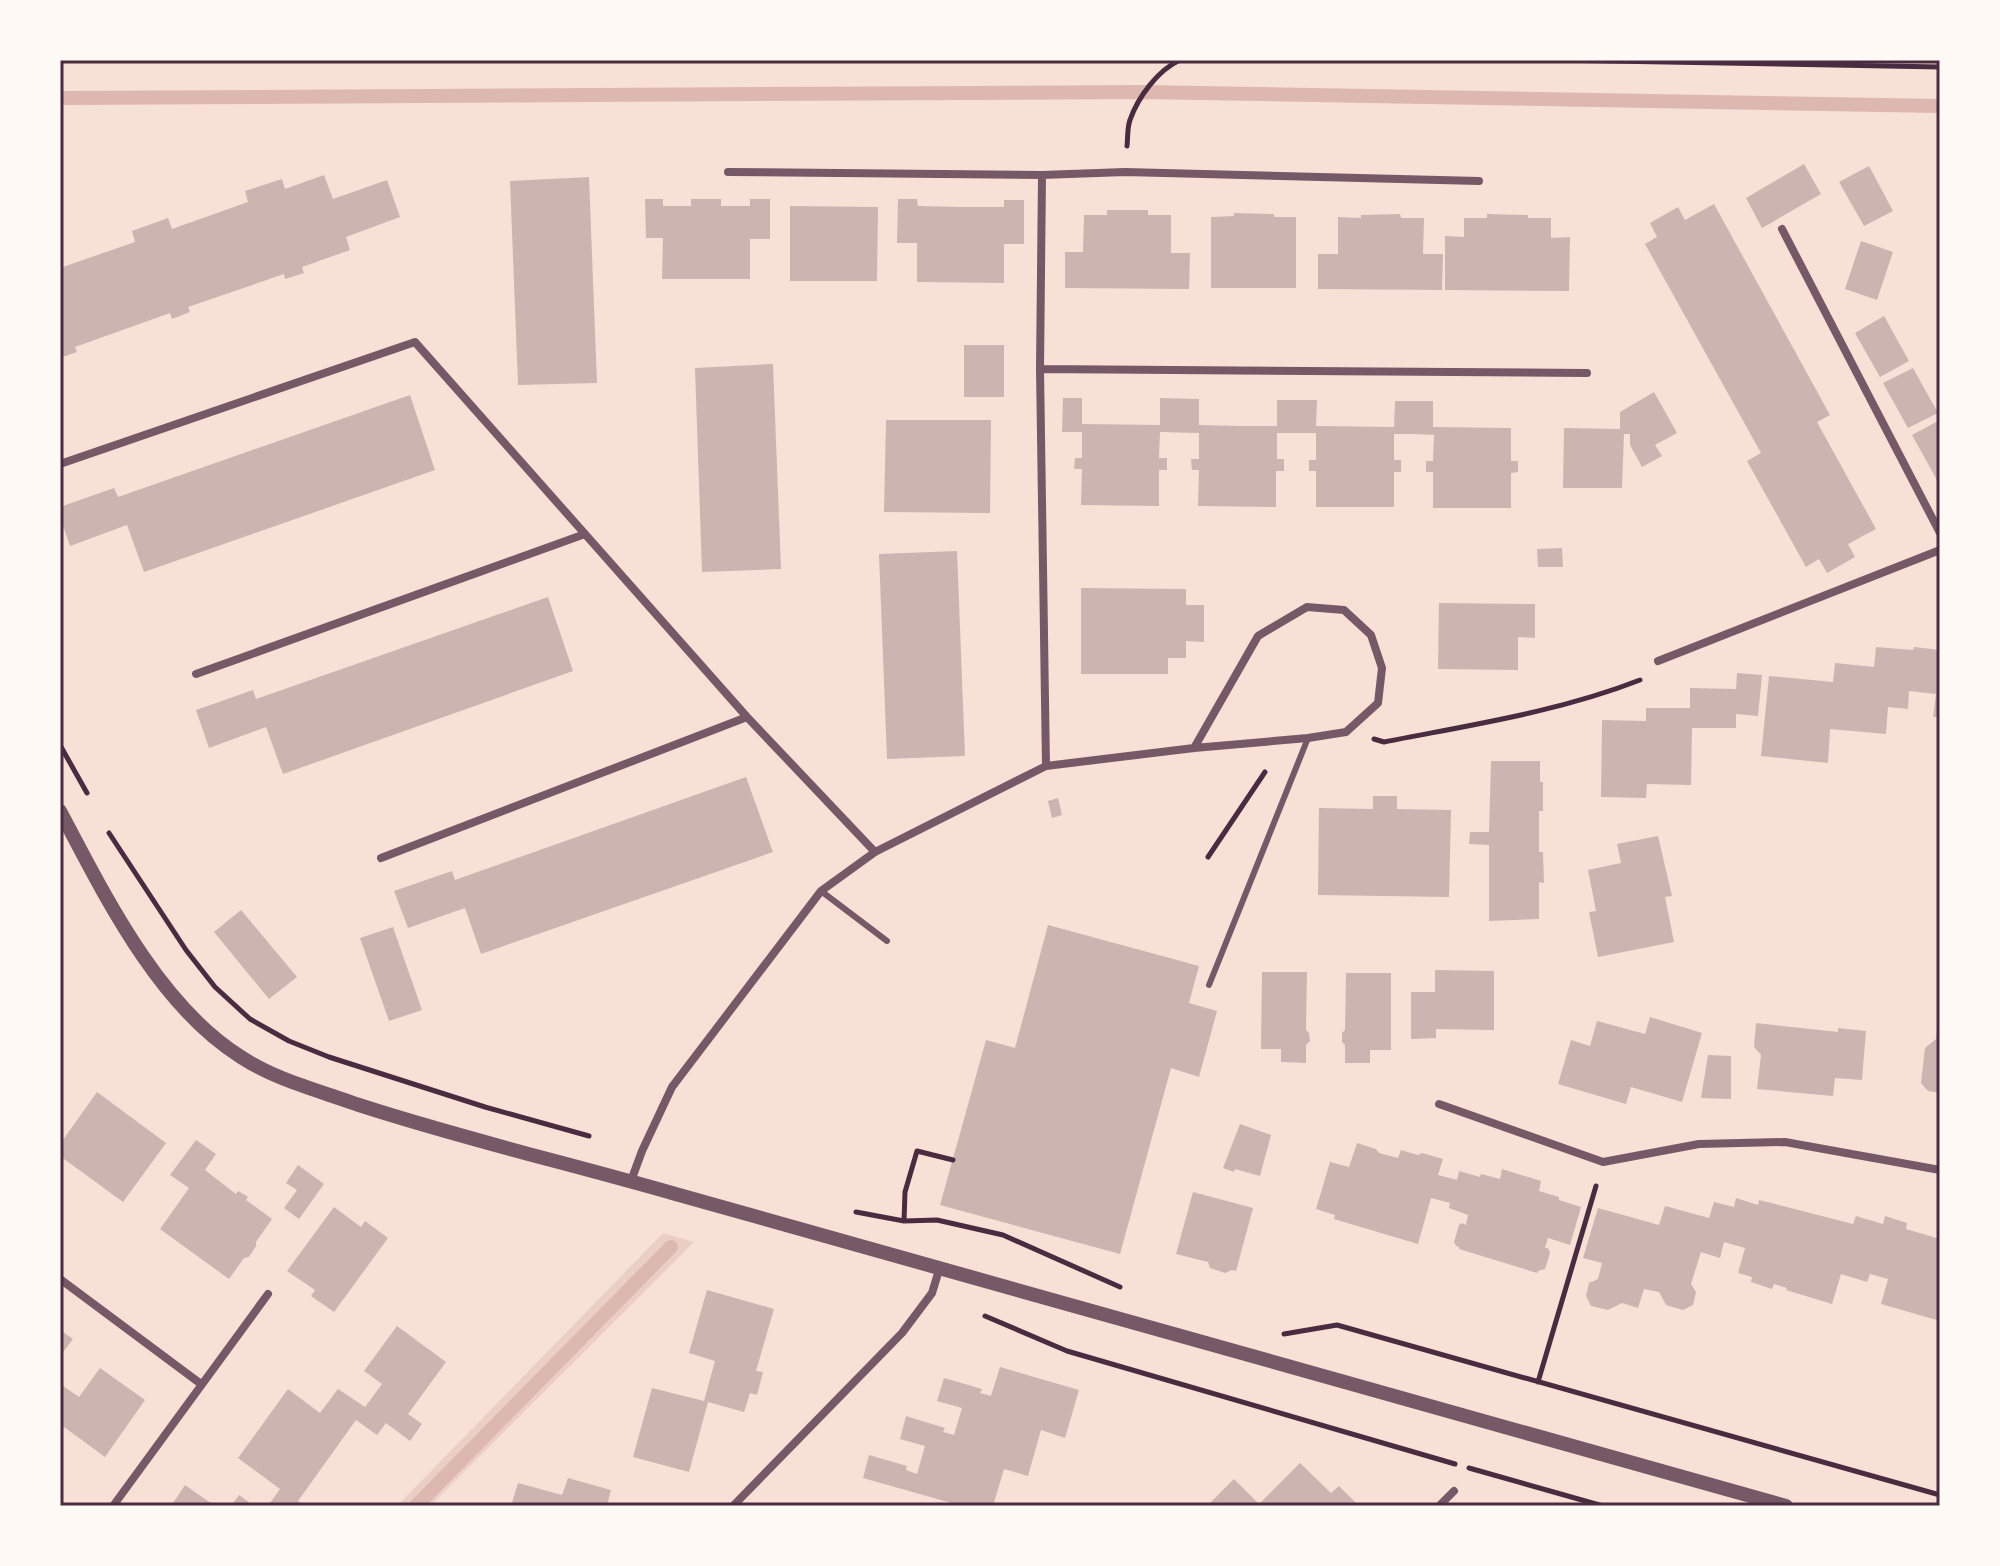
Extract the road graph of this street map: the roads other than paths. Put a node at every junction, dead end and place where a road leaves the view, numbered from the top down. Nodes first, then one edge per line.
1 (728, 172) dead end
2 (1042, 175) junction
3 (1479, 181) dead end
4 (1782, 229) dead end
5 (1040, 369) junction
6 (1587, 373) dead end
7 (60, 464) edge
8 (1940, 533) edge
9 (585, 534) junction
10 (1940, 550) edge
11 (1658, 661) road end
12 (196, 674) dead end
13 (747, 717) junction
14 (1308, 738) junction
15 (1194, 748) junction
16 (1046, 766) junction
17 (60, 811) edge
18 (65, 836) edge
19 (875, 852) junction
20 (381, 858) dead end
21 (821, 891) junction
22 (887, 941) dead end
23 (1209, 985) dead end
24 (1439, 1104) dead end
25 (1940, 1170) edge
26 (631, 1181) junction
27 (939, 1270) junction
28 (60, 1279) edge
29 (268, 1294) dead end
30 (201, 1384) junction
31 (1454, 1491) dead end
32 (113, 1506) edge
33 (733, 1506) edge
34 (1439, 1506) edge
35 (1786, 1506) edge

1 - 2 street
2 - 3 street
2 - 5 street
4 - 8 street
5 - 6 street
5 - 16 street
7 - 9 street
9 - 12 street
9 - 13 street
10 - 11 street
13 - 19 street
13 - 20 street
14 - 15 street
14 - 15 street
14 - 23 lane
15 - 16 street
16 - 19 street
17 - 18 street
18 - 26 street
19 - 21 street
21 - 22 lane
21 - 26 street
24 - 25 street
26 - 27 street
27 - 33 street
27 - 35 street
28 - 30 street
29 - 30 street
30 - 32 street
31 - 34 street

